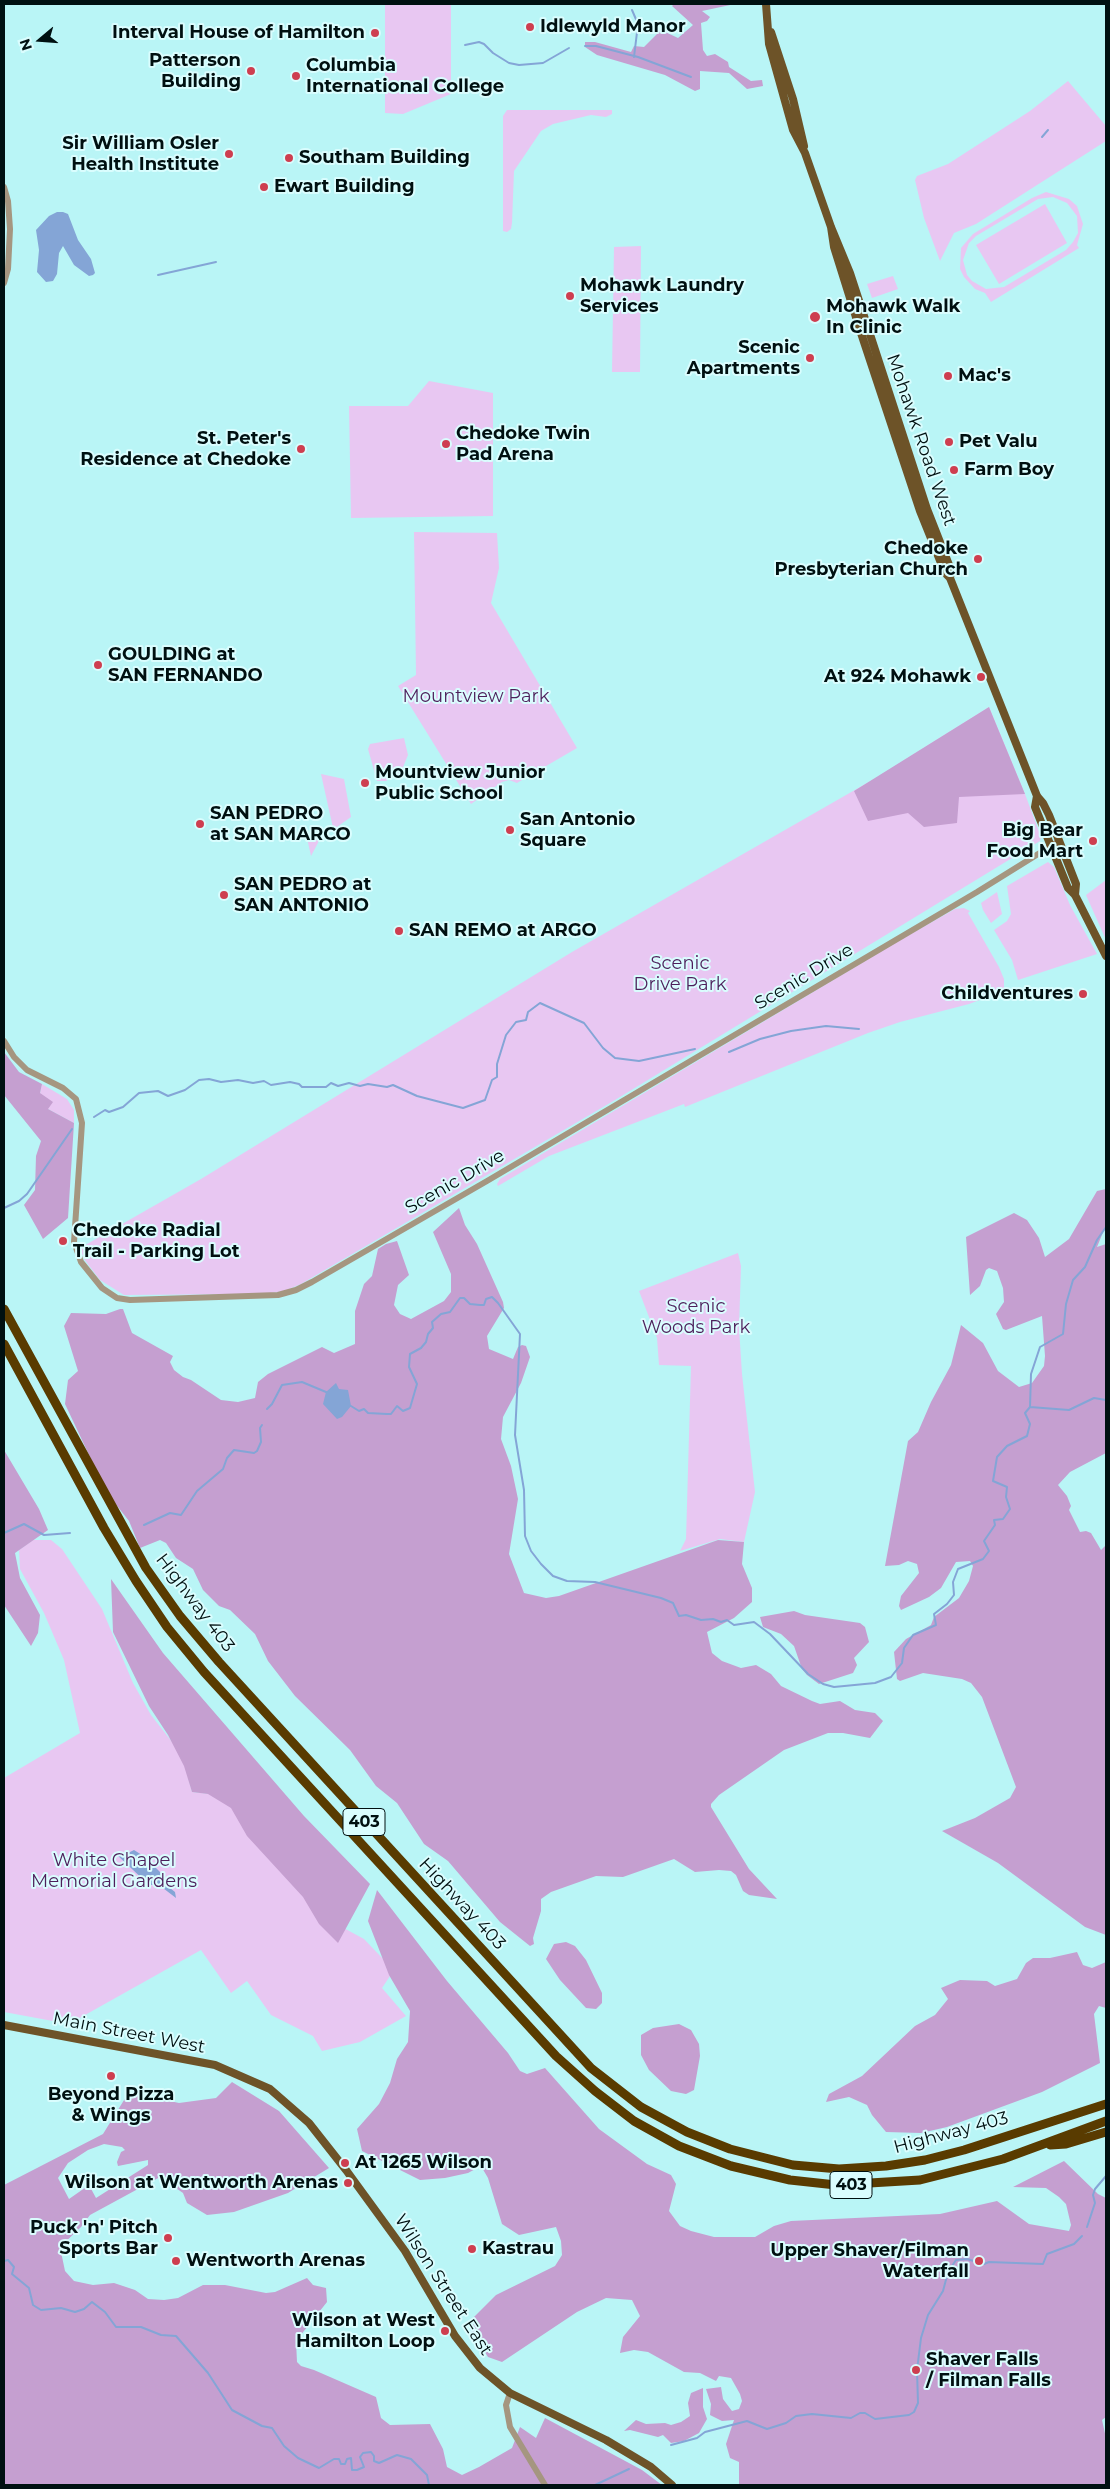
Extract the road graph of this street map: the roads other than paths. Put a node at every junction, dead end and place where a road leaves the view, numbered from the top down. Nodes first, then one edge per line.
1 (766, 4) edge
2 (4, 187) edge
3 (831, 227) junction
4 (4, 283) edge
5 (874, 376) junction
6 (887, 384) junction
7 (950, 578) junction
8 (1037, 796) junction
9 (1059, 841) junction
10 (1051, 846) junction
11 (1075, 895) junction
12 (1106, 956) edge
13 (4, 1041) edge
14 (4, 1309) edge
15 (4, 1344) edge
16 (4, 2025) edge
17 (248, 2077) joint
18 (1106, 2104) edge
19 (1106, 2122) edge
20 (1106, 2132) edge
21 (1045, 2145) junction
22 (510, 2393) junction
23 (545, 2485) edge
24 (672, 2485) edge

1 - 3 main road, Mohawk Road West
2 - 4 street
3 - 5 main road, Mohawk Road West
3 - 6 main road, Mohawk Road West
5 - 6 main road
5 - 7 main road, Mohawk Road West
6 - 7 main road, Mohawk Road West
7 - 8 main road, Mohawk Road West
8 - 9 main road, Mohawk Road West
8 - 10 main road, Mohawk Road West
9 - 10 street, Scenic Drive
9 - 11 main road, Mohawk Road West
10 - 11 main road, Mohawk Road West
10 - 13 street, Scenic Drive
11 - 12 main road
14 - 18 highway, Highway 403 / 403
15 - 21 highway, Highway 403 / 403
16 - 17 main road, Main Street West
17 - 22 main road, Wilson Street East
19 - 21 highway, Highway 403 / 403
20 - 21 highway
22 - 23 street
22 - 24 main road, Wilson Street East

